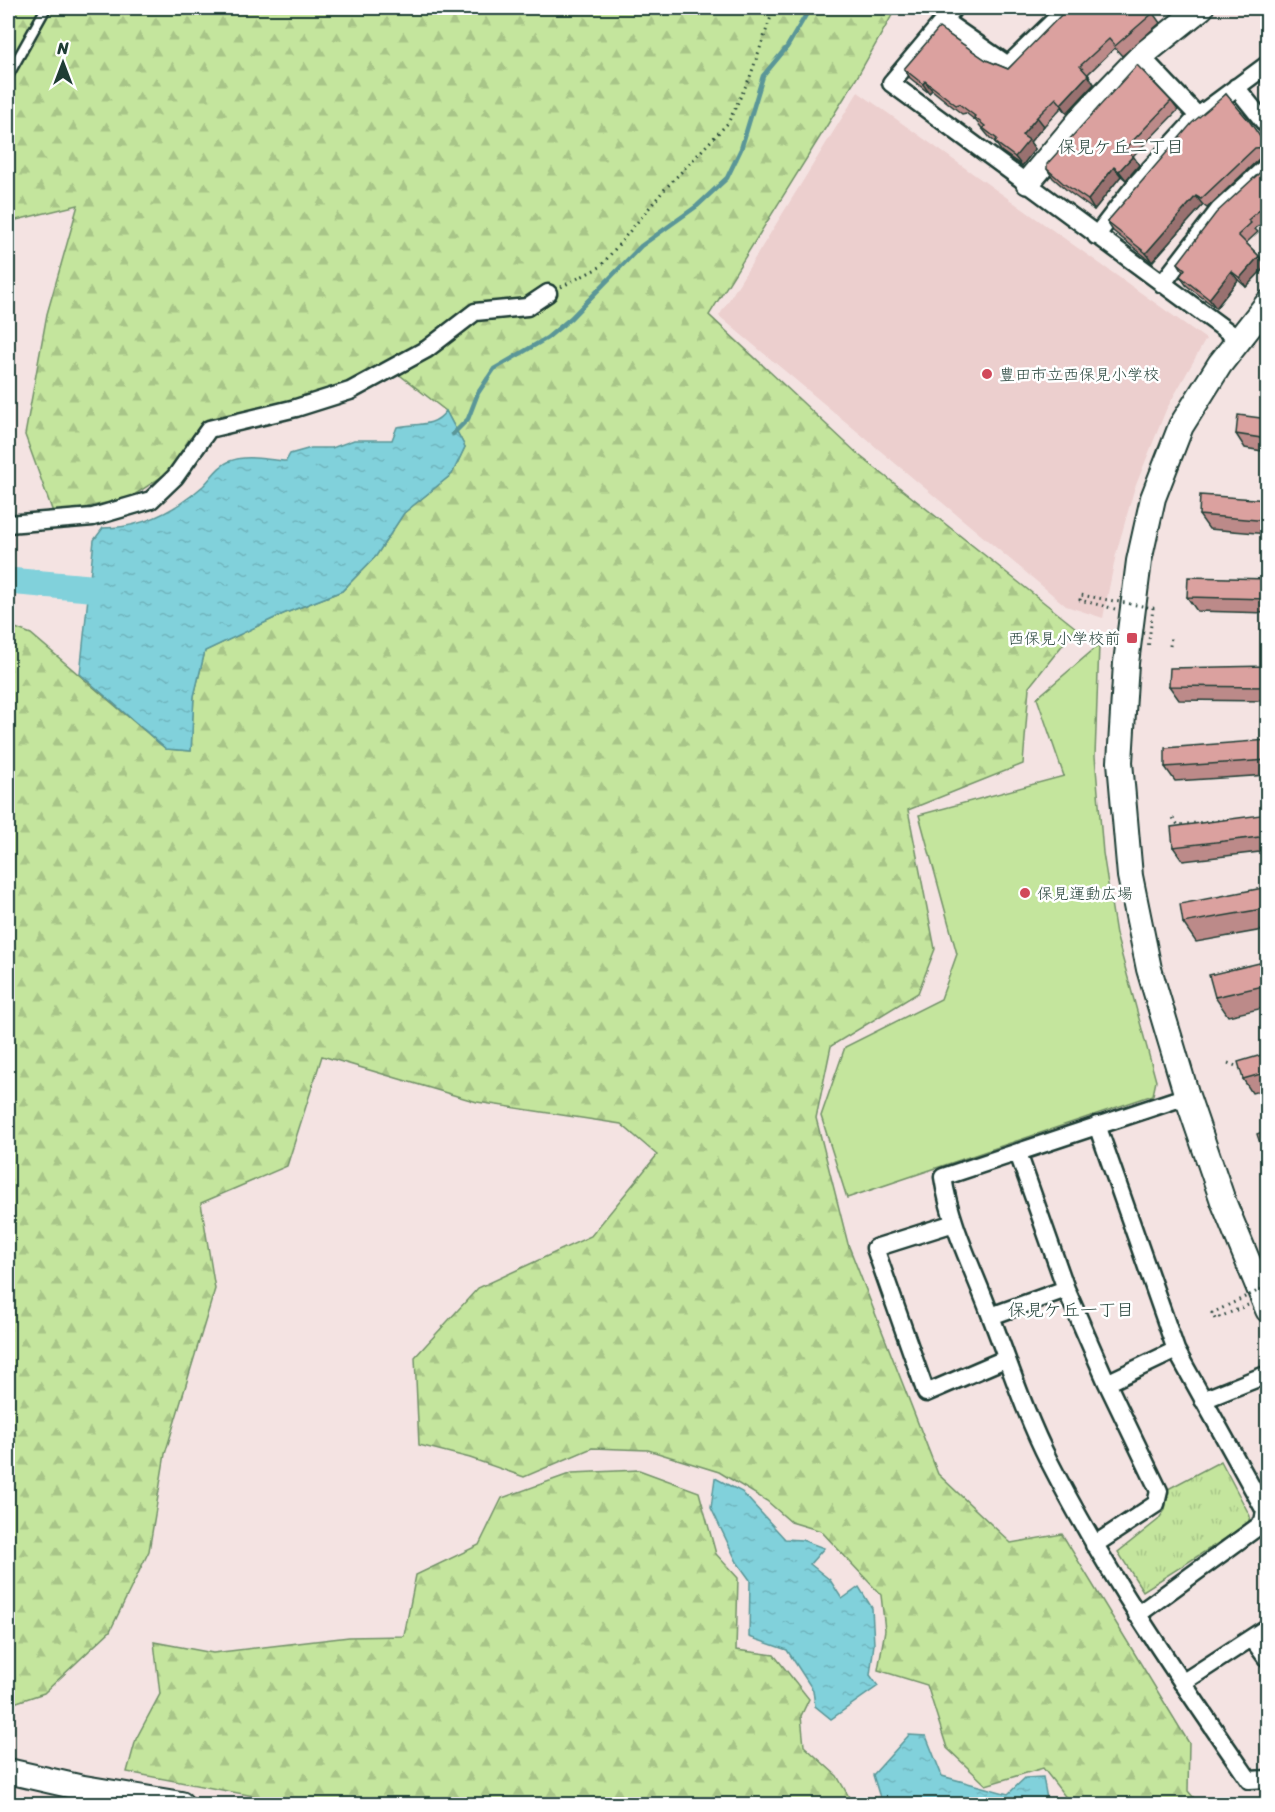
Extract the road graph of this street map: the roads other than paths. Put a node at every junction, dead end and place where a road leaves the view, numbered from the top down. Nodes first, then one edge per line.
1 (46, 8) edge
2 (1067, 8) edge
3 (1201, 8) edge
4 (949, 14) edge
5 (1141, 56) junction
6 (1268, 64) edge
7 (8, 76) edge
8 (1236, 87) junction
9 (1198, 116) junction
10 (1268, 127) edge
11 (1268, 165) edge
12 (1028, 182) junction
13 (1096, 236) junction
14 (1162, 284) junction
15 (548, 293) road end
16 (1268, 303) edge
17 (1238, 339) junction
18 (8, 524) edge
19 (1187, 1096) junction
20 (1097, 1125) junction
21 (1018, 1154) junction
22 (954, 1223) junction
23 (1066, 1289) junction
24 (1258, 1307) edge
25 (991, 1316) junction
26 (1176, 1350) junction
27 (1005, 1359) junction
28 (1268, 1374) edge
29 (1107, 1383) junction
30 (1203, 1400) junction
31 (1094, 1545) junction
32 (1137, 1615) junction
33 (1268, 1627) edge
34 (1252, 1638) junction
35 (1268, 1660) edge
36 (1182, 1683) junction
37 (8, 1772) edge
38 (1268, 1779) edge
39 (181, 1804) edge

1 - 7 lane
2 - 4 street
3 - 5 street
4 - 12 street
5 - 9 street
5 - 12 street
6 - 8 street
8 - 9 street
8 - 10 street
9 - 13 street
11 - 14 street
12 - 13 street
13 - 14 street
14 - 17 street
15 - 18 street
16 - 17 street
17 - 19 street
19 - 20 street
19 - 24 street
20 - 21 street
20 - 26 street
21 - 22 street
21 - 23 street
22 - 25 street
22 - 27 street
23 - 25 street
23 - 29 street
25 - 27 street
26 - 29 street
26 - 30 street
27 - 31 street
28 - 30 street
29 - 31 street
30 - 32 street
31 - 32 street
32 - 36 street
33 - 34 street
34 - 35 street
34 - 36 street
36 - 38 street
37 - 39 street

